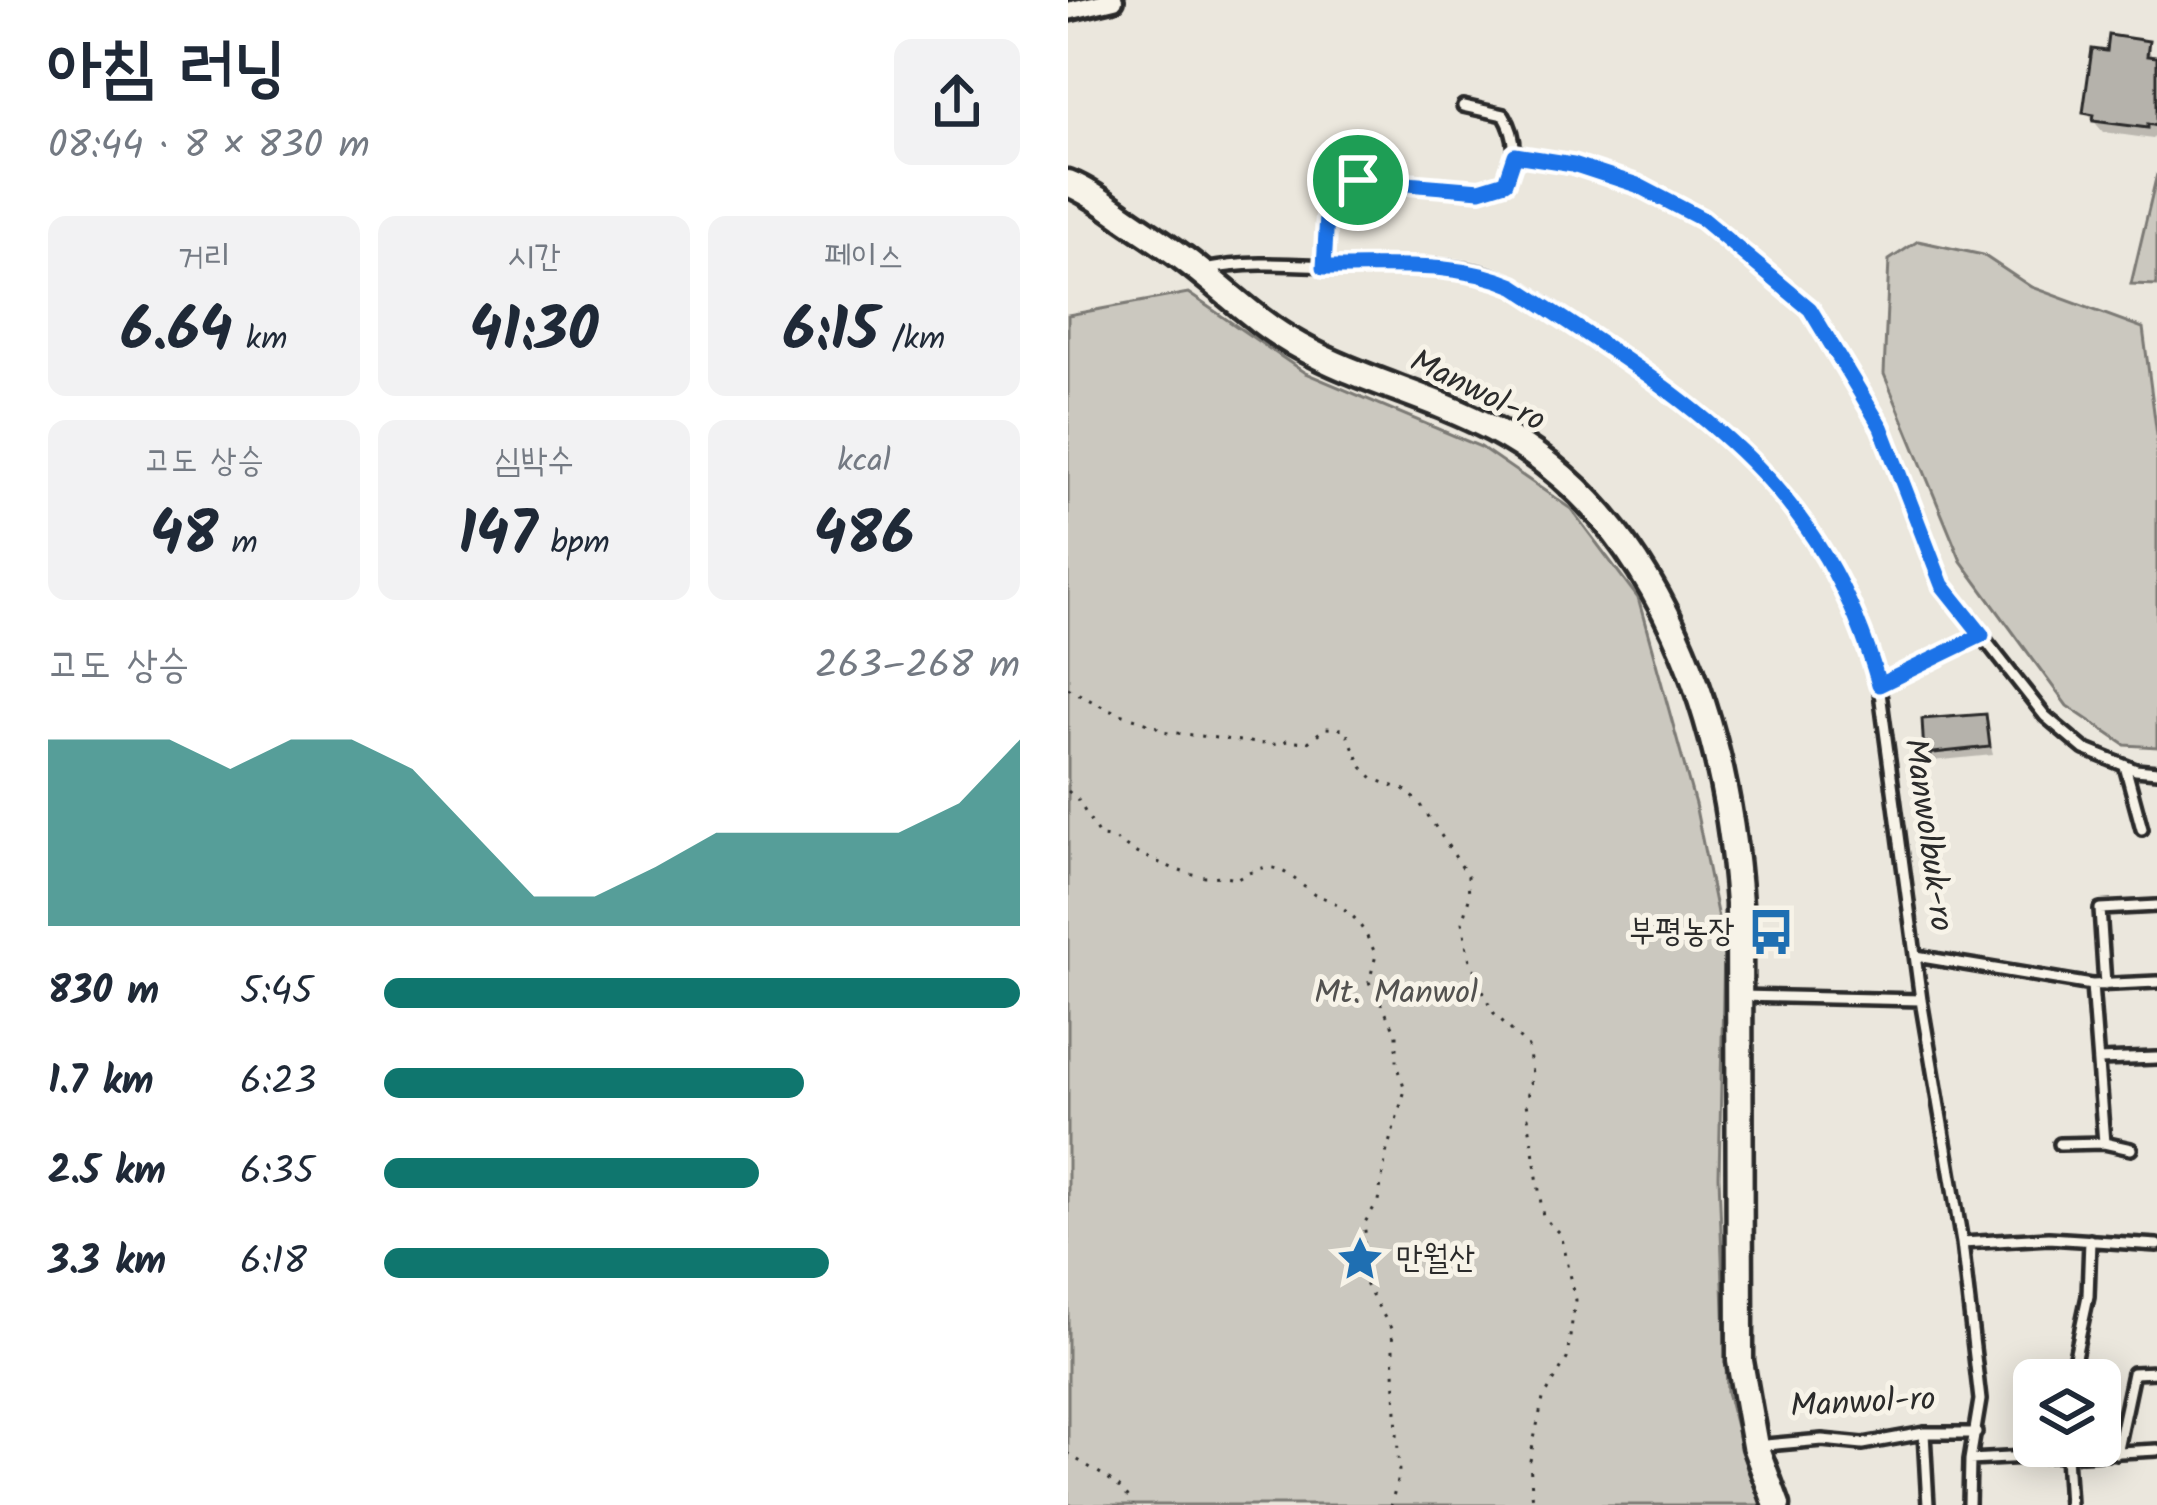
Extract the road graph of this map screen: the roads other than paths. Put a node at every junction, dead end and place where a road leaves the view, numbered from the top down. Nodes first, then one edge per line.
1 (1114, 0) edge
2 (1068, 11) edge
3 (1463, 106) dead end
4 (1515, 155) junction
5 (1068, 183) edge
6 (1324, 267) junction
7 (1198, 271) junction
8 (1982, 635) junction
9 (1879, 685) junction
10 (2125, 766) junction
11 (2157, 772) edge
12 (2142, 829) dead end
13 (2157, 906) edge
14 (1916, 956) junction
15 (2157, 982) edge
16 (2092, 985) junction
17 (2105, 985) junction
18 (1739, 996) junction
19 (1921, 1000) junction
20 (2157, 1058) edge
21 (2098, 1060) junction
22 (2104, 1143) junction
23 (2060, 1144) dead end
24 (2131, 1149) dead end
25 (2090, 1240) junction
26 (1962, 1243) junction
27 (2157, 1245) edge
28 (2074, 1359) edge
29 (2157, 1372) edge
30 (2121, 1429) edge
31 (1976, 1432) junction
32 (1924, 1433) junction
33 (1755, 1446) junction
34 (2157, 1450) edge
35 (2121, 1453) edge
36 (2013, 1457) edge
37 (1970, 1460) junction
38 (2062, 1467) edge
39 (1777, 1505) edge
40 (1928, 1505) edge
41 (1970, 1505) edge
42 (2069, 1505) edge

1 - 2 street
3 - 4 lane
4 - 6 lane
4 - 8 lane
5 - 7 street, Manwol-ro
6 - 7 lane, Manwolbuk-ro
6 - 9 lane, Manwolbuk-ro
7 - 18 street, Manwol-ro
8 - 9 lane
8 - 10 lane
9 - 14 lane, Manwolbuk-ro
10 - 11 lane
10 - 12 lane
13 - 17 lane
14 - 16 lane
14 - 19 lane, Manwolbuk-ro
15 - 17 lane
16 - 17 lane
16 - 21 lane
18 - 19 lane
18 - 33 street, Manwol-ro
19 - 26 lane, Manwolbuk-ro
20 - 21 lane
21 - 22 lane
22 - 23 lane
22 - 24 lane
25 - 26 lane
25 - 27 lane
25 - 28 lane
26 - 31 lane, Manwolbuk-ro
29 - 30 lane
31 - 32 lane, Manwol-ro
31 - 37 lane, Manwolbuk-ro
32 - 33 lane, Manwol-ro
32 - 40 lane
33 - 39 street, Manwol-ro
34 - 35 lane
36 - 37 lane
37 - 41 lane, Manwolbuk-ro
38 - 42 lane

